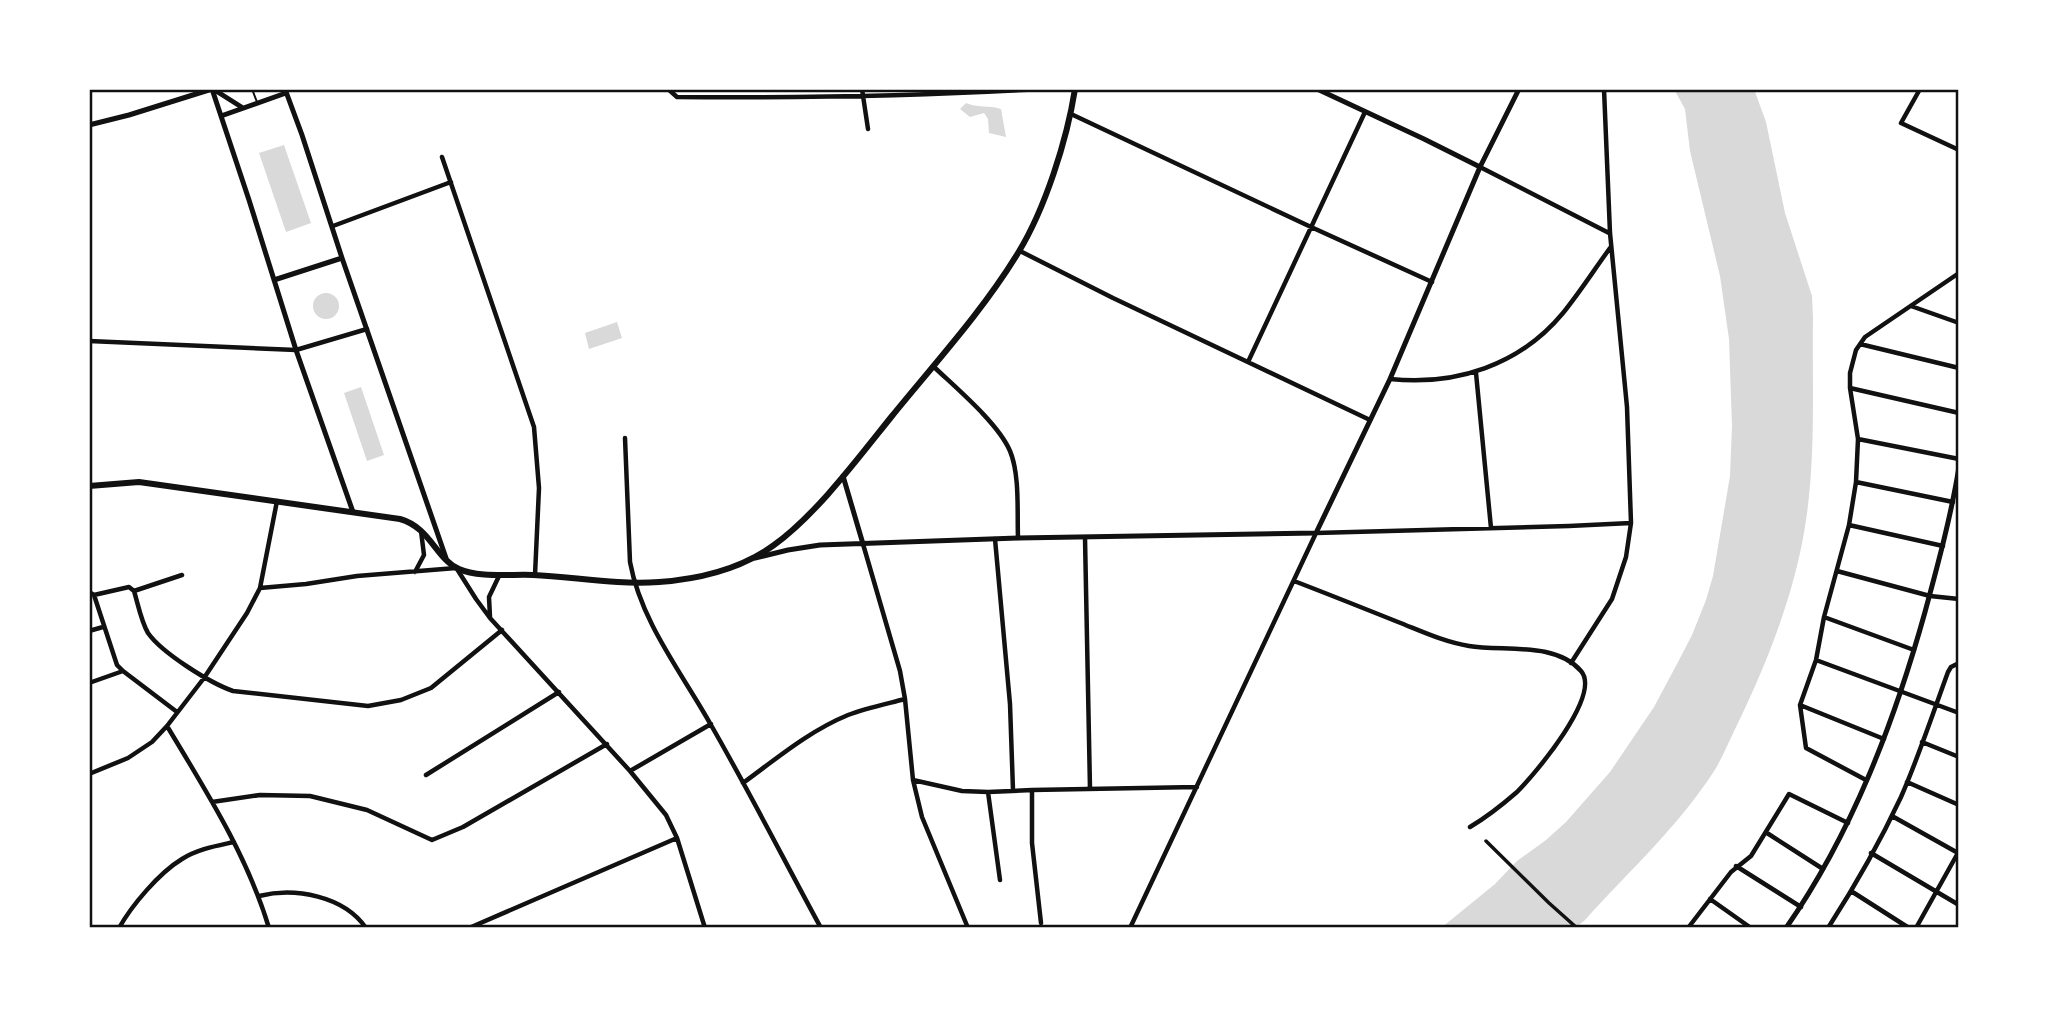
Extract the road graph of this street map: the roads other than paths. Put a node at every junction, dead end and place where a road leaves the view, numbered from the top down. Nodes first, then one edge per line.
1 (212, 89) edge
2 (252, 89) edge
3 (667, 89) edge
4 (862, 89) edge
5 (1039, 89) edge
6 (1075, 89) edge
7 (1317, 89) edge
8 (1519, 89) edge
9 (1604, 89) edge
10 (1920, 89) edge
11 (286, 91) edge
12 (864, 97) junction
13 (257, 103) junction
14 (243, 108) junction
15 (1365, 112) junction
16 (1071, 114) junction
17 (221, 116) junction
18 (89, 125) edge
19 (868, 129) dead end
20 (1959, 150) edge
21 (442, 157) dead end
22 (1480, 167) junction
23 (451, 182) junction
24 (333, 226) junction
25 (1311, 227) junction
26 (1610, 233) junction
27 (1611, 248) junction
28 (1020, 251) junction
29 (342, 258) junction
30 (1959, 273) edge
31 (274, 279) junction
32 (1433, 282) junction
33 (1910, 306) junction
34 (1959, 323) edge
35 (367, 329) junction
36 (89, 341) edge
37 (1859, 344) junction
38 (296, 350) junction
39 (1248, 362) junction
40 (933, 366) junction
41 (1959, 368) edge
42 (1476, 373) junction
43 (1390, 379) junction
44 (1850, 388) junction
45 (1959, 413) edge
46 (1370, 420) junction
47 (625, 438) dead end
48 (1858, 439) junction
49 (1959, 459) edge
50 (1959, 467) edge
51 (843, 476) junction
52 (1856, 481) junction
53 (89, 486) edge
54 (277, 502) junction
55 (1953, 502) junction
56 (353, 512) junction
57 (1631, 523) junction
58 (1849, 525) junction
59 (1492, 528) junction
60 (421, 530) junction
61 (1316, 533) junction
62 (1018, 538) junction
63 (1085, 538) junction
64 (995, 539) junction
65 (863, 544) junction
66 (1943, 546) junction
67 (446, 558) junction
68 (748, 560) junction
69 (457, 568) junction
70 (1837, 570) junction
71 (415, 572) junction
72 (182, 575) dead end
73 (500, 575) junction
74 (535, 575) junction
75 (1293, 581) junction
76 (634, 583) junction
77 (260, 588) junction
78 (134, 591) junction
79 (92, 594) edge
80 (1930, 596) junction
81 (1959, 599) edge
82 (1824, 617) junction
83 (490, 618) junction
84 (103, 627) junction
85 (502, 630) junction
86 (89, 631) edge
87 (1914, 650) junction
88 (1816, 660) junction
89 (1572, 663) junction
90 (1959, 663) edge
91 (123, 671) junction
92 (204, 678) junction
93 (89, 683) edge
94 (559, 692) junction
95 (1900, 693) junction
96 (905, 699) junction
97 (1800, 705) junction
98 (1936, 705) junction
99 (177, 712) junction
100 (1959, 713) edge
101 (711, 724) junction
102 (167, 726) junction
103 (1884, 739) junction
104 (1922, 742) junction
105 (607, 744) junction
106 (1959, 757) edge
107 (630, 771) junction
108 (89, 774) edge
109 (426, 775) dead end
110 (914, 780) junction
111 (1866, 780) junction
112 (1907, 782) junction
113 (743, 783) junction
114 (1197, 787) junction
115 (1090, 789) junction
116 (1013, 790) junction
117 (1032, 790) junction
118 (988, 792) junction
119 (212, 802) junction
120 (1959, 805) edge
121 (1892, 816) junction
122 (1848, 822) junction
123 (1470, 827) dead end
124 (1767, 833) junction
125 (677, 838) junction
126 (1486, 841) dead end
127 (234, 842) junction
128 (1871, 853) junction
129 (1958, 853) edge
130 (1736, 866) junction
131 (1823, 869) junction
132 (1000, 880) dead end
133 (1851, 891) junction
134 (1937, 892) junction
135 (259, 896) junction
136 (1710, 899) junction
137 (1959, 905) edge
138 (1801, 907) junction
139 (1041, 923) dead end
140 (365, 927) edge
141 (119, 928) edge
142 (269, 928) edge
143 (469, 928) edge
144 (705, 928) edge
145 (821, 928) edge
146 (968, 928) edge
147 (1130, 928) edge
148 (1577, 928) edge
149 (1688, 928) edge
150 (1751, 928) edge
151 (1786, 928) edge
152 (1829, 928) edge
153 (1909, 928) edge
154 (1916, 928) edge

1 - 14 street
1 - 17 street
1 - 18 street
2 - 13 lane
3 - 12 street
4 - 12 street
5 - 12 street
6 - 16 main road
7 - 15 street
8 - 22 street
9 - 26 street
10 - 20 street
11 - 13 street
11 - 24 street
12 - 19 street
13 - 14 street
14 - 17 street
15 - 22 street
15 - 25 street
16 - 25 street
16 - 28 main road
17 - 31 street
21 - 23 street
22 - 26 street
22 - 32 street
23 - 24 street
23 - 74 street
24 - 29 street
25 - 32 street
25 - 39 street
26 - 27 street
27 - 42 street
27 - 57 street
28 - 39 street
28 - 40 main road
29 - 31 street
29 - 35 street
30 - 33 street
31 - 38 street
32 - 43 street
33 - 34 street
33 - 37 street
35 - 38 street
35 - 67 street
36 - 38 street
37 - 41 street
37 - 44 street
38 - 56 street
39 - 46 street
40 - 51 main road
40 - 62 street
42 - 43 street
42 - 59 street
43 - 46 street
44 - 45 street
44 - 48 street
46 - 61 street
47 - 76 street
48 - 49 street
48 - 52 street
50 - 55 street
51 - 65 street
51 - 68 main road
52 - 55 street
52 - 58 street
53 - 54 main road
54 - 56 main road
54 - 77 street
55 - 66 street
56 - 60 main road
57 - 59 street
57 - 89 street
58 - 66 street
58 - 70 street
59 - 61 street
60 - 67 main road
60 - 71 street
61 - 63 street
61 - 75 street
62 - 63 street
62 - 64 street
63 - 115 street
64 - 65 street
64 - 116 street
65 - 68 street
65 - 96 street
66 - 80 street
67 - 69 main road
68 - 76 main road
69 - 71 street
69 - 73 main road
69 - 83 street
70 - 80 street
70 - 82 street
71 - 77 street
72 - 78 street
73 - 74 main road
73 - 83 street
74 - 76 main road
75 - 89 street
75 - 114 street
76 - 101 street
77 - 92 street
78 - 79 street
78 - 92 street
79 - 84 street
80 - 81 street
80 - 87 street
82 - 87 street
82 - 88 street
83 - 85 street
84 - 86 street
84 - 91 street
85 - 92 street
85 - 94 street
87 - 95 street
88 - 95 street
88 - 97 street
89 - 123 street
90 - 98 street
91 - 93 street
91 - 99 street
92 - 99 street
94 - 105 street
94 - 109 street
95 - 98 street
95 - 103 street
96 - 110 street
96 - 113 street
97 - 103 street
97 - 111 street
98 - 100 street
98 - 104 street
99 - 102 street
101 - 107 street
101 - 113 street
102 - 108 street
102 - 119 street
103 - 111 street
104 - 106 street
104 - 112 street
105 - 107 street
105 - 119 street
107 - 125 street
110 - 118 street
110 - 146 street
111 - 122 street
112 - 120 street
112 - 121 street
113 - 145 street
114 - 115 street
114 - 147 street
115 - 117 street
116 - 117 street
116 - 118 street
117 - 139 street
118 - 132 street
119 - 127 street
121 - 128 street
121 - 129 street
122 - 124 street
122 - 131 street
124 - 130 street
124 - 131 street
125 - 143 street
125 - 144 street
126 - 148 street
127 - 135 street
127 - 141 street
128 - 133 street
128 - 134 street
129 - 134 street
130 - 136 street
130 - 138 street
131 - 138 street
133 - 152 street
133 - 153 street
134 - 137 street
134 - 154 street
135 - 140 street
135 - 142 street
136 - 149 street
136 - 150 street
138 - 151 street

